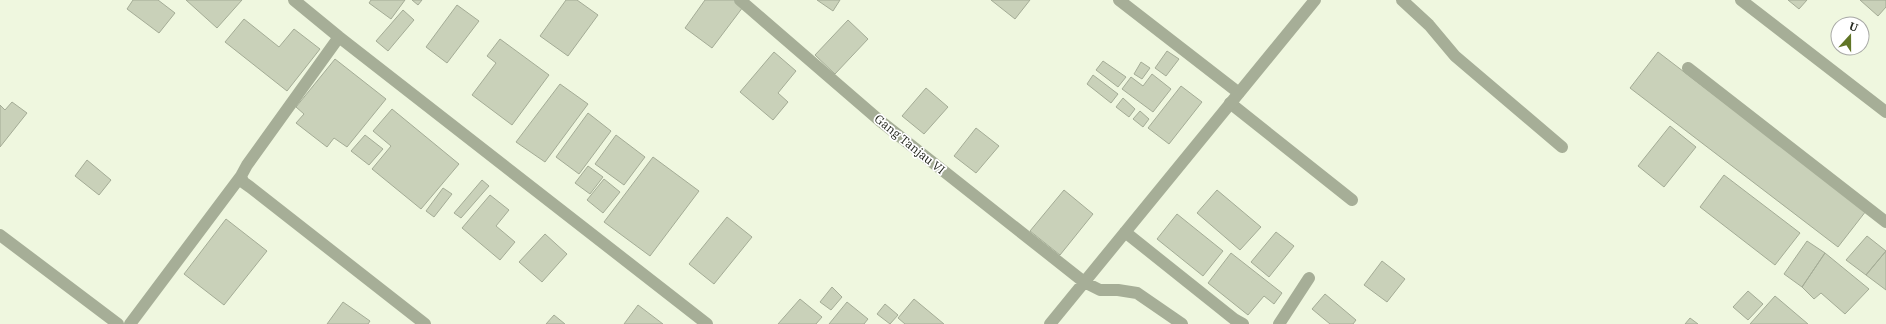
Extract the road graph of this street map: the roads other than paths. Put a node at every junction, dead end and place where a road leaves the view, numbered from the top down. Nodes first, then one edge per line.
1 (294, 0) edge
2 (740, 0) edge
3 (1119, 0) edge
4 (1315, 0) edge
5 (1402, 0) edge
6 (1741, 0) edge
7 (339, 38) junction
8 (1688, 68) dead end
9 (1239, 93) junction
10 (1230, 103) junction
11 (1886, 112) edge
12 (1562, 147) dead end
13 (241, 176) junction
14 (1352, 200) dead end
15 (1886, 222) edge
16 (1126, 232) junction
17 (0, 235) edge
18 (1308, 278) dead end
19 (1084, 282) junction
20 (118, 324) edge
21 (130, 324) edge
22 (425, 324) edge
23 (707, 324) edge
24 (1050, 324) edge
25 (1182, 324) edge
26 (1243, 324) edge
27 (1280, 324) edge

1 - 7 street
2 - 19 street, Gang Tanjau VI
3 - 9 street
4 - 9 street
5 - 12 street
6 - 11 street
7 - 13 street
7 - 23 street
8 - 15 street
9 - 10 street
10 - 14 street
10 - 16 street
13 - 21 street
13 - 22 street
16 - 19 street
16 - 26 street
17 - 20 street
18 - 27 street
19 - 24 street
19 - 25 street, Gang Tanjau VI

